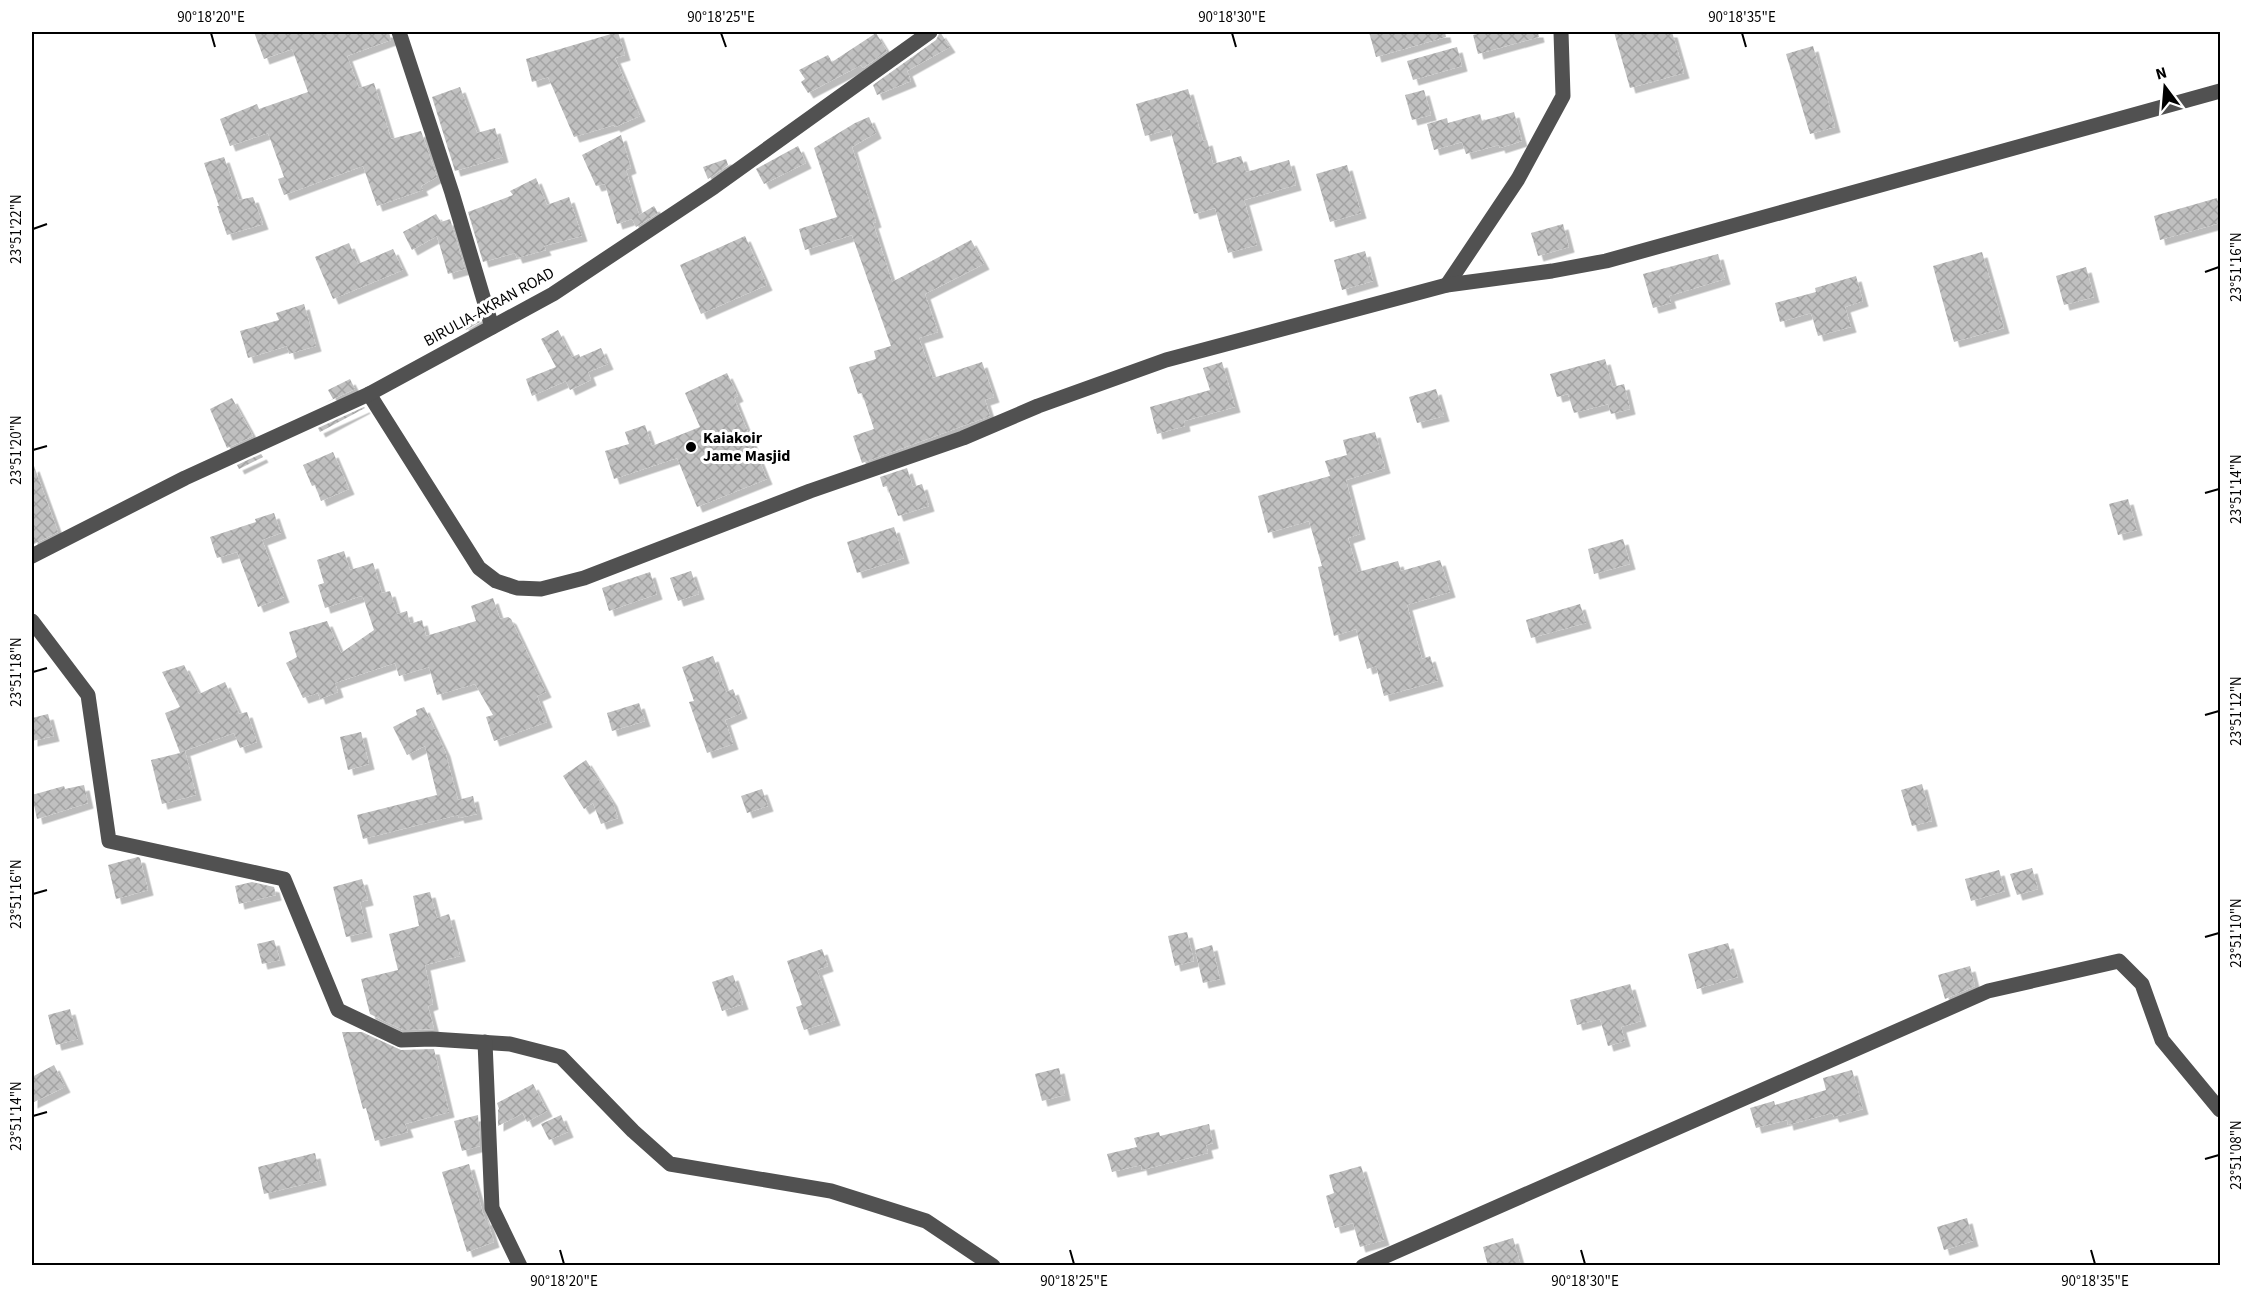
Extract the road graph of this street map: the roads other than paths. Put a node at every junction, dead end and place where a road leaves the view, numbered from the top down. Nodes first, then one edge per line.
1 (399, 32) edge
2 (930, 32) edge
3 (1562, 32) edge
4 (2220, 91) edge
5 (1447, 285) junction
6 (492, 327) junction
7 (369, 394) junction
8 (32, 556) edge
9 (32, 621) edge
10 (485, 1042) junction
11 (2220, 1110) edge
12 (520, 1266) edge
13 (993, 1266) edge
14 (1363, 1266) edge

1 - 6 street
2 - 6 street, BIRULIA-AKRAN ROAD
3 - 5 street
4 - 5 street
5 - 7 street
6 - 7 street, BIRULIA-AKRAN ROAD
7 - 8 street, BIRULIA-AKRAN ROAD
9 - 10 street
10 - 12 street
10 - 13 street
11 - 14 street

